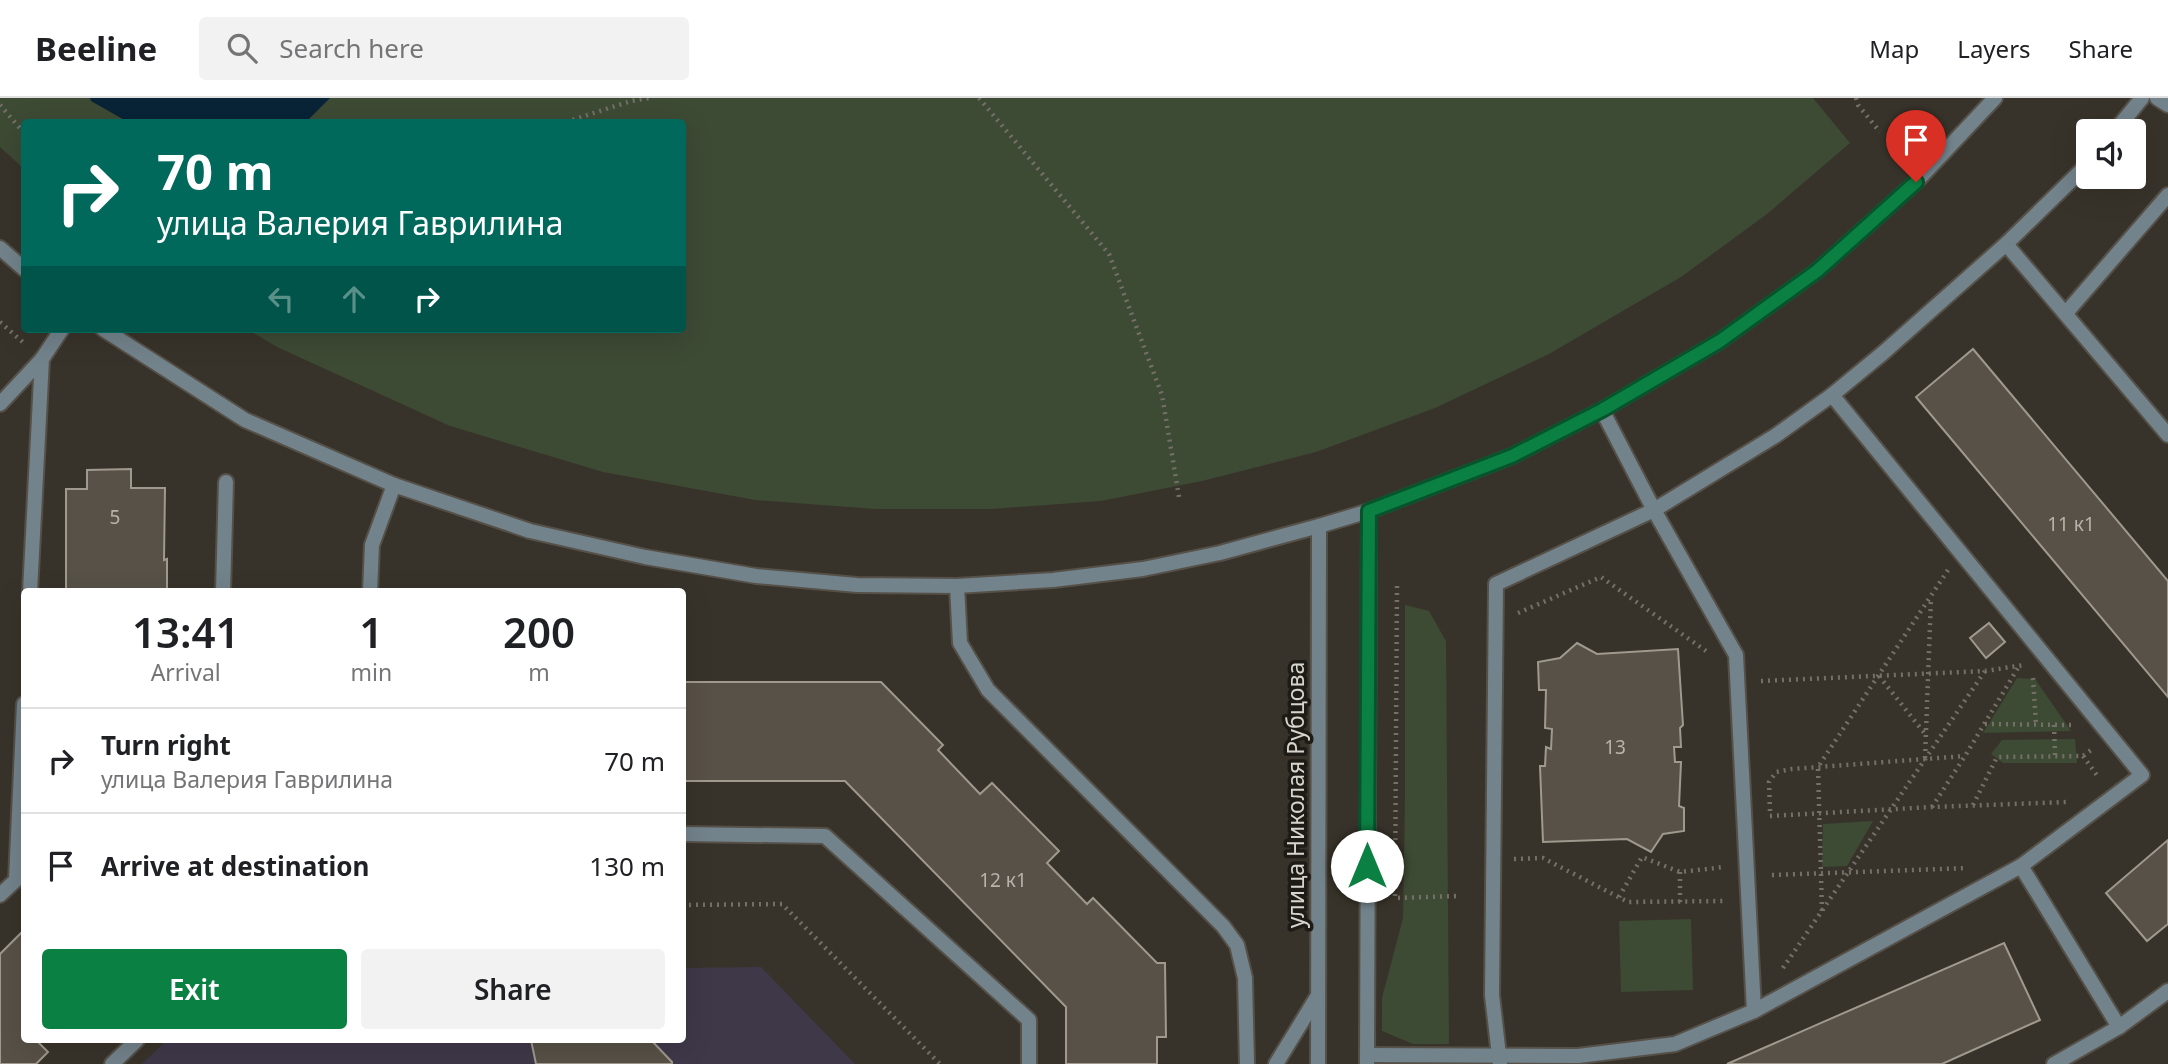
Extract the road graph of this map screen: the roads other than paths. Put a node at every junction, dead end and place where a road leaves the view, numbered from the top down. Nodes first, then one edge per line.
1 (1995, 98) edge
2 (2142, 98) edge
3 (2157, 98) edge
4 (2168, 105) edge
5 (2125, 119) edge
6 (2076, 176) edge
7 (2168, 195) edge
8 (2006, 244) junction
9 (0, 248) edge
10 (21, 266) edge
11 (2066, 313) junction
12 (59, 333) edge
13 (109, 333) edge
14 (42, 359) junction
15 (1832, 395) junction
16 (0, 404) edge
17 (1602, 410) junction
18 (2168, 435) edge
19 (226, 482) dead end
20 (394, 485) junction
21 (1654, 510) junction
22 (1369, 511) junction
23 (1319, 526) junction
24 (957, 586) junction
25 (30, 588) edge
26 (223, 588) edge
27 (370, 588) edge
28 (21, 770) edge
29 (686, 834) edge
30 (2021, 866) junction
31 (0, 895) edge
32 (2168, 991) edge
33 (1318, 996) junction
34 (1754, 1011) junction
35 (2119, 1027) junction
36 (134, 1043) edge
37 (1367, 1059) edge
38 (1499, 1060) edge
39 (112, 1064) edge
40 (1029, 1064) edge
41 (1247, 1064) edge
42 (1276, 1064) edge
43 (1318, 1064) edge
44 (2054, 1064) edge

1 - 17 street
2 - 5 street
3 - 4 street
6 - 8 street
7 - 11 street
8 - 11 street
8 - 15 street
9 - 10 street
11 - 18 street
12 - 14 street
13 - 20 street
14 - 16 street
14 - 25 street
15 - 21 street
15 - 30 street
17 - 21 street
17 - 22 street
19 - 26 street
20 - 24 street
20 - 27 street
21 - 34 street
21 - 38 street
22 - 23 street
22 - 37 street
23 - 24 street
23 - 33 street, улица Николая Рубцова
24 - 41 street
28 - 31 street
29 - 40 street
30 - 34 street
30 - 35 street
32 - 35 street
33 - 42 street
33 - 43 street, улица Николая Рубцова
34 - 38 street
35 - 44 street
36 - 39 street
37 - 38 street

